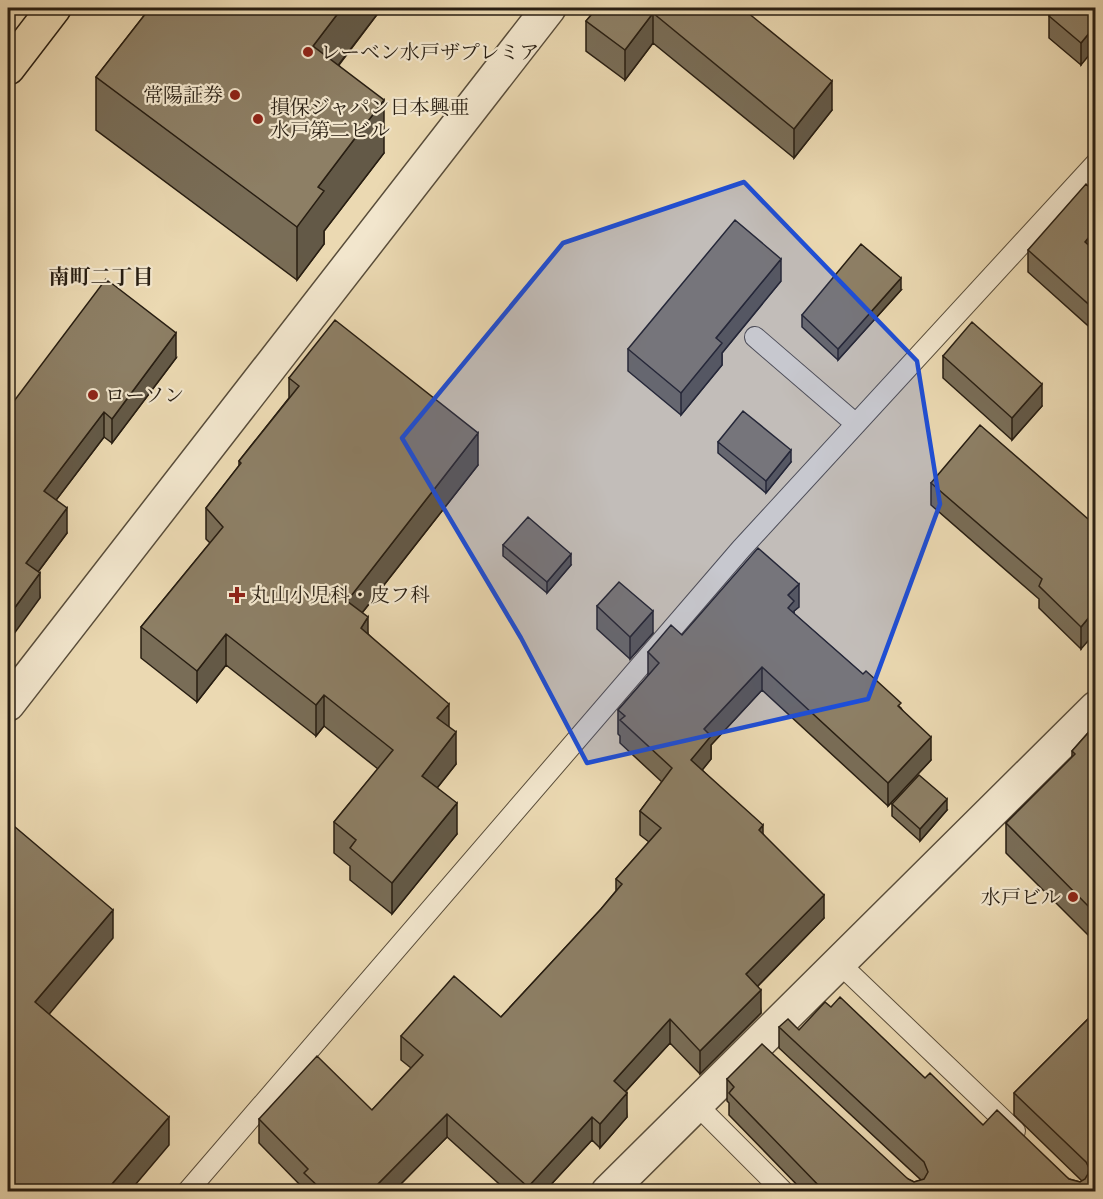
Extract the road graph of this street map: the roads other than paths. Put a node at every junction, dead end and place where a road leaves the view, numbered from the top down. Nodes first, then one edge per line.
1 (54, 8) edge
2 (549, 8) edge
3 (8, 68) edge
4 (1095, 163) edge
5 (755, 337) dead end
6 (856, 424) junction
7 (8, 704) edge
8 (1095, 708) edge
9 (839, 963) junction
10 (696, 1104) junction
11 (1026, 1143) edge
12 (187, 1191) edge
13 (608, 1191) edge
14 (784, 1191) edge

1 - 3 highway
2 - 7 street
4 - 6 lane
5 - 6 lane
6 - 12 lane
8 - 9 street
9 - 10 street
9 - 11 lane
10 - 13 street
10 - 14 lane

